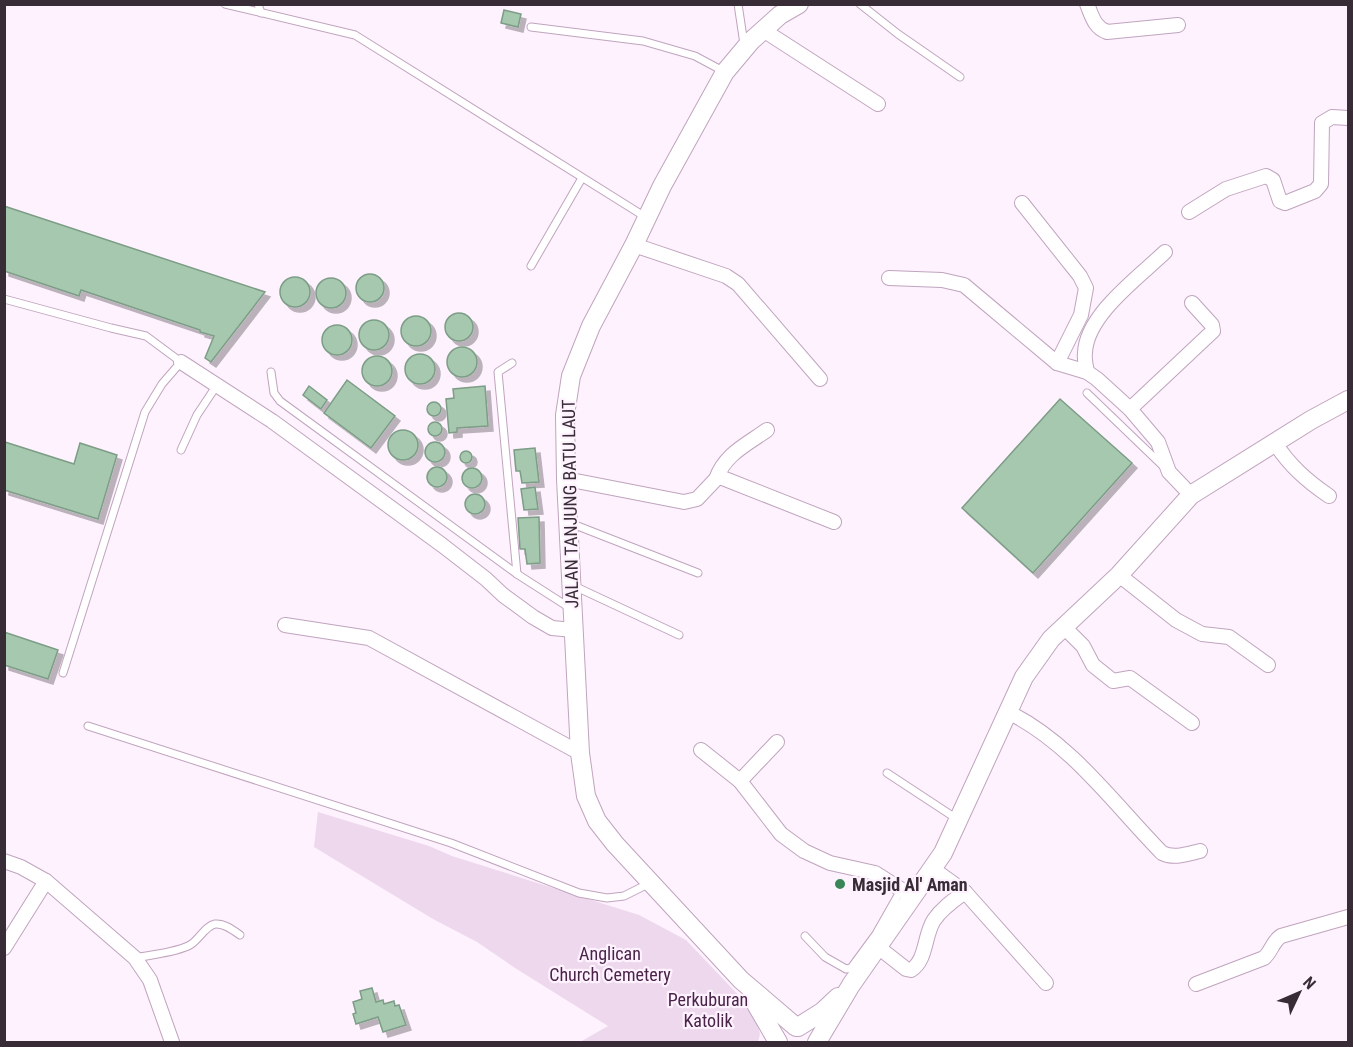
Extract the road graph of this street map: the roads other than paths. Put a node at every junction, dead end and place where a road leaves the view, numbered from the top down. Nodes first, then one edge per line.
1 (225, 4) edge
2 (258, 4) edge
3 (738, 4) edge
4 (799, 4) edge
5 (860, 4) edge
6 (1087, 4) edge
7 (261, 14) junction
8 (1178, 25) dead end
9 (531, 27) dead end
10 (763, 30) junction
11 (745, 46) junction
12 (725, 72) junction
13 (960, 77) dead end
14 (878, 104) dead end
15 (1348, 118) edge
16 (582, 178) junction
17 (1022, 203) dead end
18 (1189, 212) dead end
19 (646, 218) junction
20 (634, 245) junction
21 (1165, 252) dead end
22 (531, 266) dead end
23 (889, 278) dead end
24 (4, 299) edge
25 (1192, 303) dead end
26 (181, 362) junction
27 (512, 363) dead end
28 (1057, 363) junction
29 (271, 372) dead end
30 (1087, 372) junction
31 (820, 379) dead end
32 (217, 385) junction
33 (1087, 393) dead end
34 (1348, 400) edge
35 (1130, 409) junction
36 (767, 430) dead end
37 (1275, 443) junction
38 (181, 450) dead end
39 (1169, 472) junction
40 (566, 479) junction
41 (716, 479) junction
42 (1191, 495) junction
43 (1329, 496) dead end
44 (568, 522) junction
45 (834, 522) dead end
46 (698, 573) dead end
47 (517, 574) junction
48 (1119, 575) junction
49 (572, 585) junction
50 (573, 610) junction
51 (285, 625) dead end
52 (1064, 627) junction
53 (573, 630) junction
54 (678, 635) dead end
55 (1268, 665) dead end
56 (63, 673) dead end
57 (1008, 712) junction
58 (1192, 723) dead end
59 (88, 726) dead end
60 (777, 742) dead end
61 (701, 750) dead end
62 (580, 753) junction
63 (887, 773) dead end
64 (740, 781) junction
65 (959, 821) junction
66 (1200, 851) dead end
67 (4, 861) edge
68 (933, 869) junction
69 (46, 881) junction
70 (650, 882) junction
71 (965, 892) junction
72 (907, 893) junction
73 (1348, 917) edge
74 (240, 935) dead end
75 (806, 936) dead end
76 (878, 947) junction
77 (4, 948) edge
78 (135, 958) junction
79 (741, 980) junction
80 (1046, 983) dead end
81 (1196, 984) dead end
82 (851, 985) junction
83 (797, 1028) junction
84 (172, 1042) edge
85 (778, 1042) edge
86 (815, 1042) edge

1 - 7 lane
2 - 7 lane
3 - 11 lane
4 - 10 street, JALAN TANJUNG BATU LAUT
5 - 13 lane
6 - 8 street
7 - 16 lane
9 - 12 lane
10 - 11 street, JALAN TANJUNG BATU LAUT
10 - 14 street
11 - 12 street, JALAN TANJUNG BATU LAUT
12 - 19 street, JALAN TANJUNG BATU LAUT
15 - 18 street
16 - 19 lane
16 - 22 lane
17 - 28 street
19 - 20 street, JALAN TANJUNG BATU LAUT
20 - 31 street
20 - 40 street, JALAN TANJUNG BATU LAUT
21 - 30 street
23 - 28 street
24 - 26 lane
25 - 35 street
26 - 32 street
26 - 56 lane
27 - 47 lane
28 - 30 street
29 - 47 lane
30 - 35 street
32 - 38 lane
32 - 53 street
33 - 39 lane
34 - 37 street
35 - 39 street
36 - 41 street
37 - 42 street
37 - 43 street
39 - 42 street
40 - 41 street
40 - 44 street, JALAN TANJUNG BATU LAUT
41 - 45 street
42 - 48 street
44 - 46 lane
44 - 49 street, JALAN TANJUNG BATU LAUT
47 - 50 lane
48 - 52 street
48 - 55 street
49 - 50 street, JALAN TANJUNG BATU LAUT
49 - 54 lane
50 - 53 street, JALAN TANJUNG BATU LAUT
51 - 62 street
52 - 57 street
52 - 58 street
53 - 62 street, JALAN TANJUNG BATU LAUT
57 - 65 street
57 - 66 street
59 - 70 lane
60 - 64 street
61 - 64 street
62 - 70 street, JALAN TANJUNG BATU LAUT
63 - 65 lane
64 - 72 street
65 - 68 street
67 - 69 street
68 - 71 street
68 - 72 street
69 - 77 street
69 - 78 street
70 - 79 street, JALAN TANJUNG BATU LAUT
71 - 76 street
71 - 80 street
72 - 75 lane
72 - 76 street
73 - 81 street
74 - 78 lane
76 - 82 street
78 - 84 street
79 - 83 street, JALAN TANJUNG BATU LAUT
79 - 85 street, JALAN TANJUNG BATU LAUT
82 - 83 street
82 - 86 street
83 - 85 street
83 - 86 street, JALAN TANJUNG BATU LAUT

